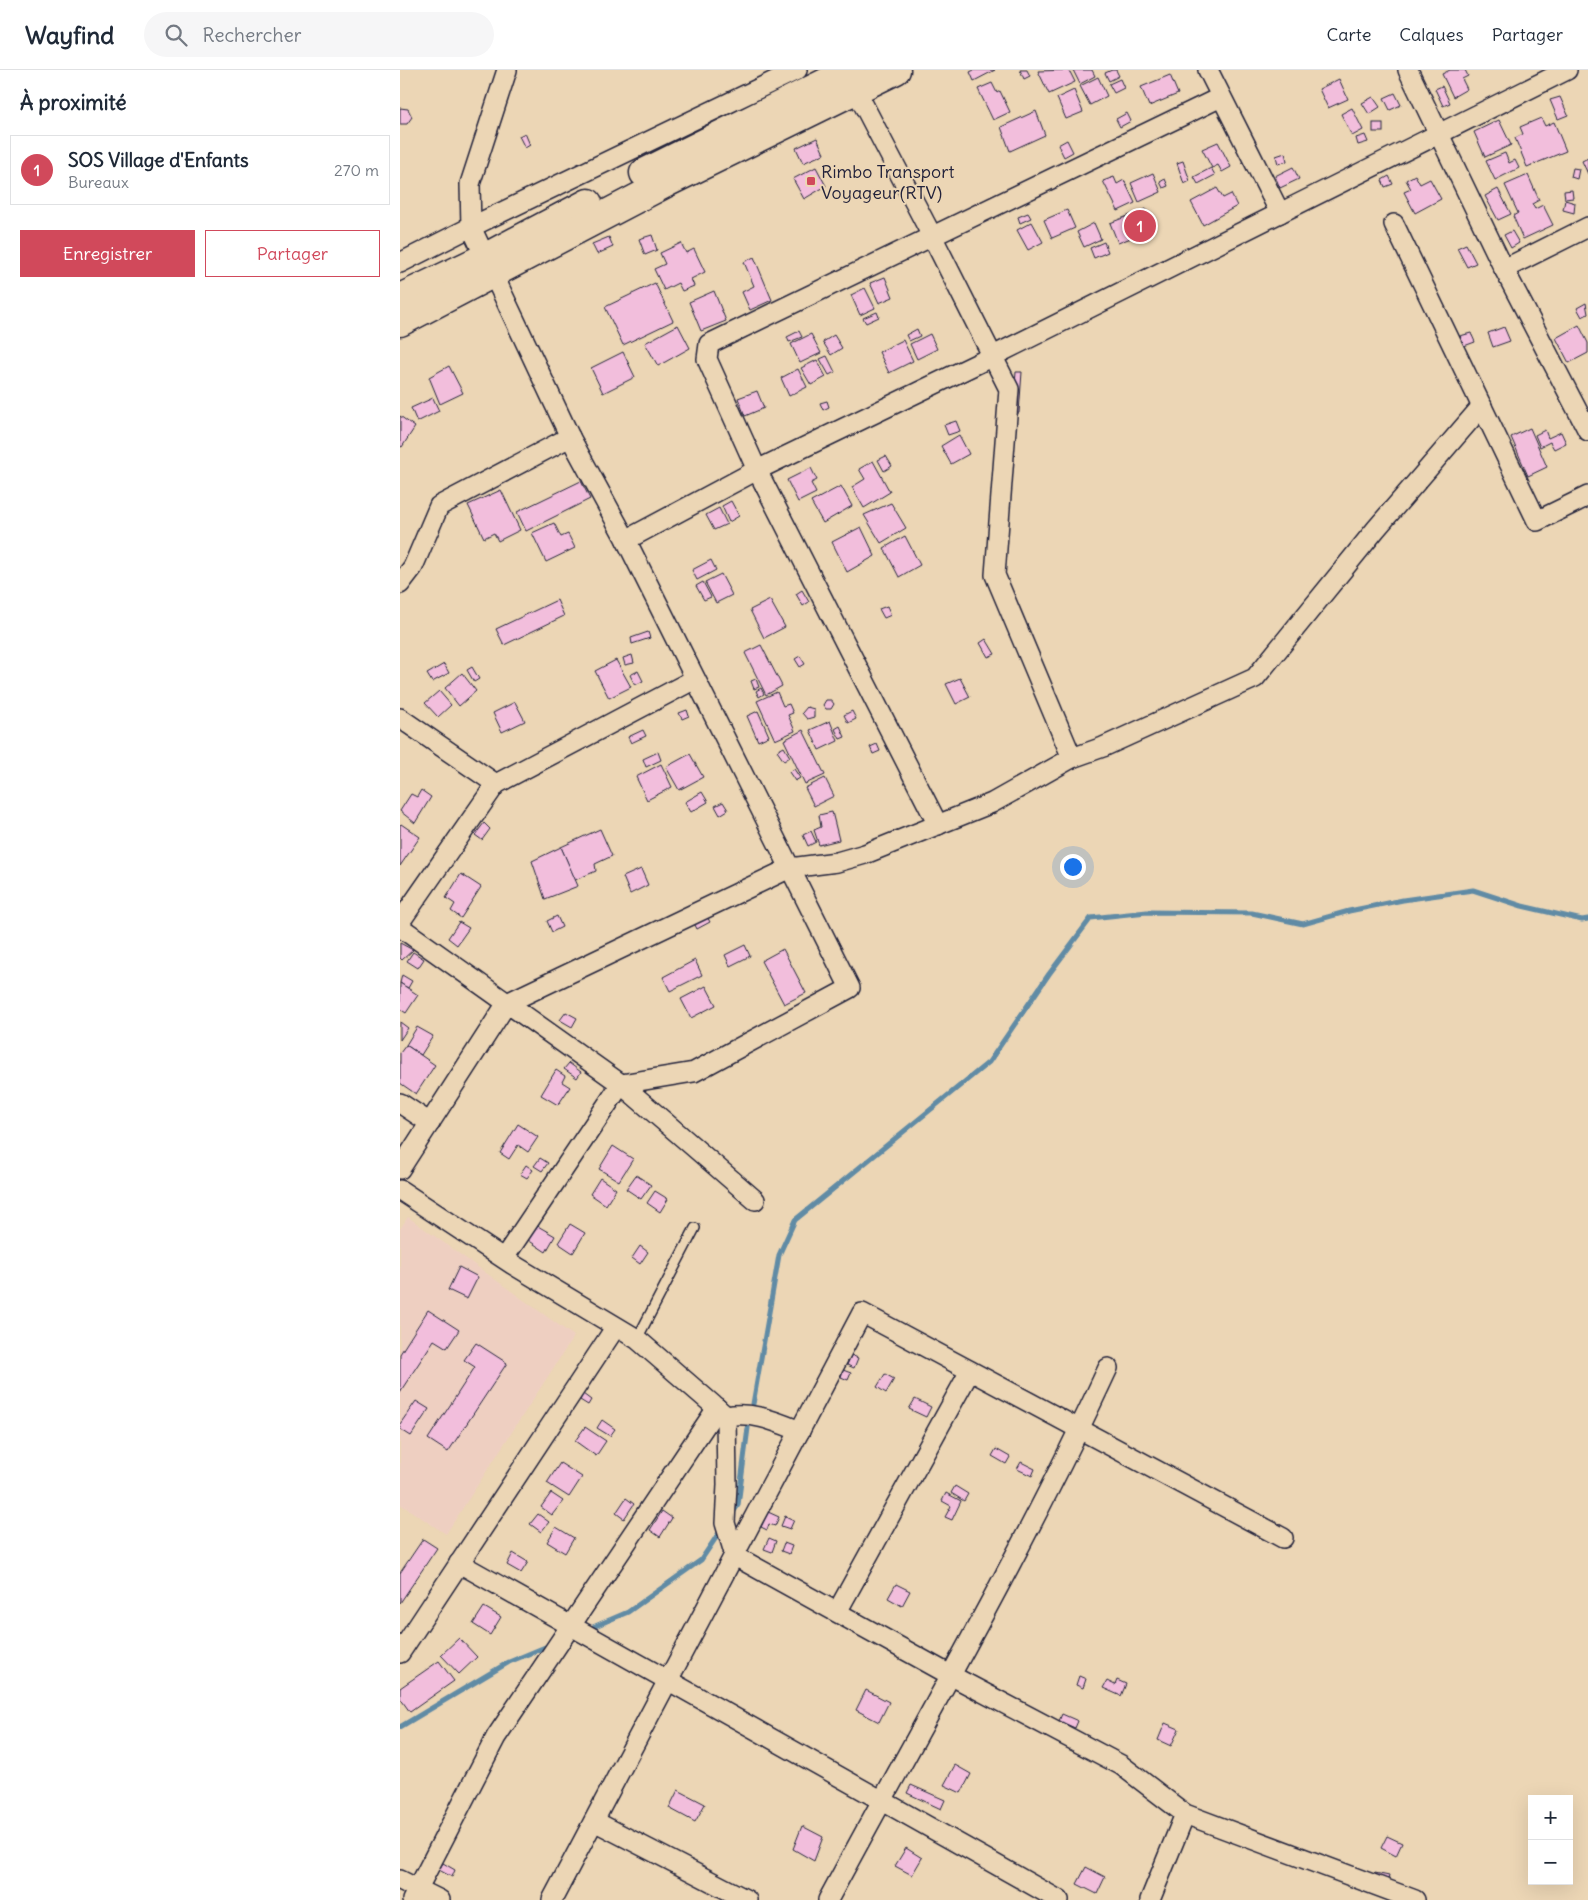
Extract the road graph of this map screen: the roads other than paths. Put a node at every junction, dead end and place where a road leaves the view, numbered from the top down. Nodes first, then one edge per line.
1 (507, 70) edge
2 (797, 70) edge
3 (896, 70) edge
4 (1208, 70) edge
5 (1408, 70) edge
6 (1567, 70) edge
7 (851, 77) edge
8 (1221, 97) junction
9 (1439, 135) junction
10 (1280, 212) junction
11 (1394, 224) dead end
12 (470, 227) junction
13 (1588, 227) edge
14 (932, 236) junction
15 (400, 263) edge
16 (490, 265) junction
17 (1504, 269) junction
18 (401, 316) edge
19 (993, 356) junction
20 (1482, 406) junction
21 (1588, 431) edge
22 (570, 437) junction
23 (757, 470) junction
24 (1588, 496) edge
25 (626, 540) junction
26 (400, 584) edge
27 (695, 679) junction
28 (400, 718) edge
29 (1072, 758) junction
30 (496, 784) junction
31 (938, 825) junction
32 (790, 868) junction
33 (400, 922) edge
34 (400, 926) edge
35 (507, 1003) junction
36 (621, 1084) junction
37 (400, 1103) edge
38 (430, 1123) junction
39 (400, 1169) edge
40 (400, 1190) edge
41 (754, 1200) dead end
42 (695, 1228) dead end
43 (504, 1258) junction
44 (615, 1328) junction
45 (637, 1339) junction
46 (1108, 1368) dead end
47 (970, 1371) junction
48 (721, 1412) junction
49 (1080, 1429) junction
50 (800, 1431) junction
51 (1283, 1538) dead end
52 (735, 1556) junction
53 (460, 1563) junction
54 (837, 1612) junction
55 (571, 1626) junction
56 (400, 1652) edge
57 (952, 1676) junction
58 (668, 1680) junction
59 (882, 1800) junction
60 (1185, 1814) junction
61 (594, 1821) junction
62 (400, 1880) edge
63 (415, 1894) edge
64 (440, 1900) edge
65 (552, 1900) edge
66 (748, 1900) edge
67 (828, 1900) edge
68 (1058, 1900) edge
69 (1150, 1900) edge
70 (1415, 1900) edge

1 - 12 street
2 - 12 street
3 - 7 main road
4 - 8 street
5 - 9 street
6 - 9 street
7 - 14 street
7 - 16 main road
8 - 10 street
8 - 14 street
9 - 10 street
9 - 17 street
10 - 19 street
11 - 20 street
12 - 15 street
12 - 16 street
13 - 17 street
14 - 19 street
14 - 23 street
16 - 18 main road
16 - 22 street
17 - 21 street
19 - 23 street
19 - 29 street
20 - 24 street
20 - 29 street
22 - 25 street
22 - 26 street
23 - 25 street
23 - 31 street
25 - 27 street
27 - 30 street
27 - 32 street
28 - 30 street
29 - 31 street
30 - 33 street
31 - 32 street
32 - 35 street
32 - 36 street
34 - 35 street
35 - 36 street
35 - 38 street
36 - 41 street
36 - 43 street
37 - 38 street
38 - 39 street
40 - 43 street
42 - 45 lane
43 - 44 street
44 - 45 street
44 - 53 street
45 - 48 street
46 - 49 street
47 - 49 street
47 - 50 street
47 - 54 street
48 - 50 street
48 - 52 street
48 - 55 street
49 - 51 street
49 - 57 street
50 - 52 street
52 - 54 street
52 - 58 street
53 - 55 street
53 - 56 street
54 - 57 street
55 - 58 street
55 - 63 street
57 - 59 street
57 - 60 street
58 - 59 street
58 - 61 street
59 - 67 street
59 - 68 street
60 - 69 street
60 - 70 street
61 - 65 street
61 - 66 street
62 - 63 street
63 - 64 street

